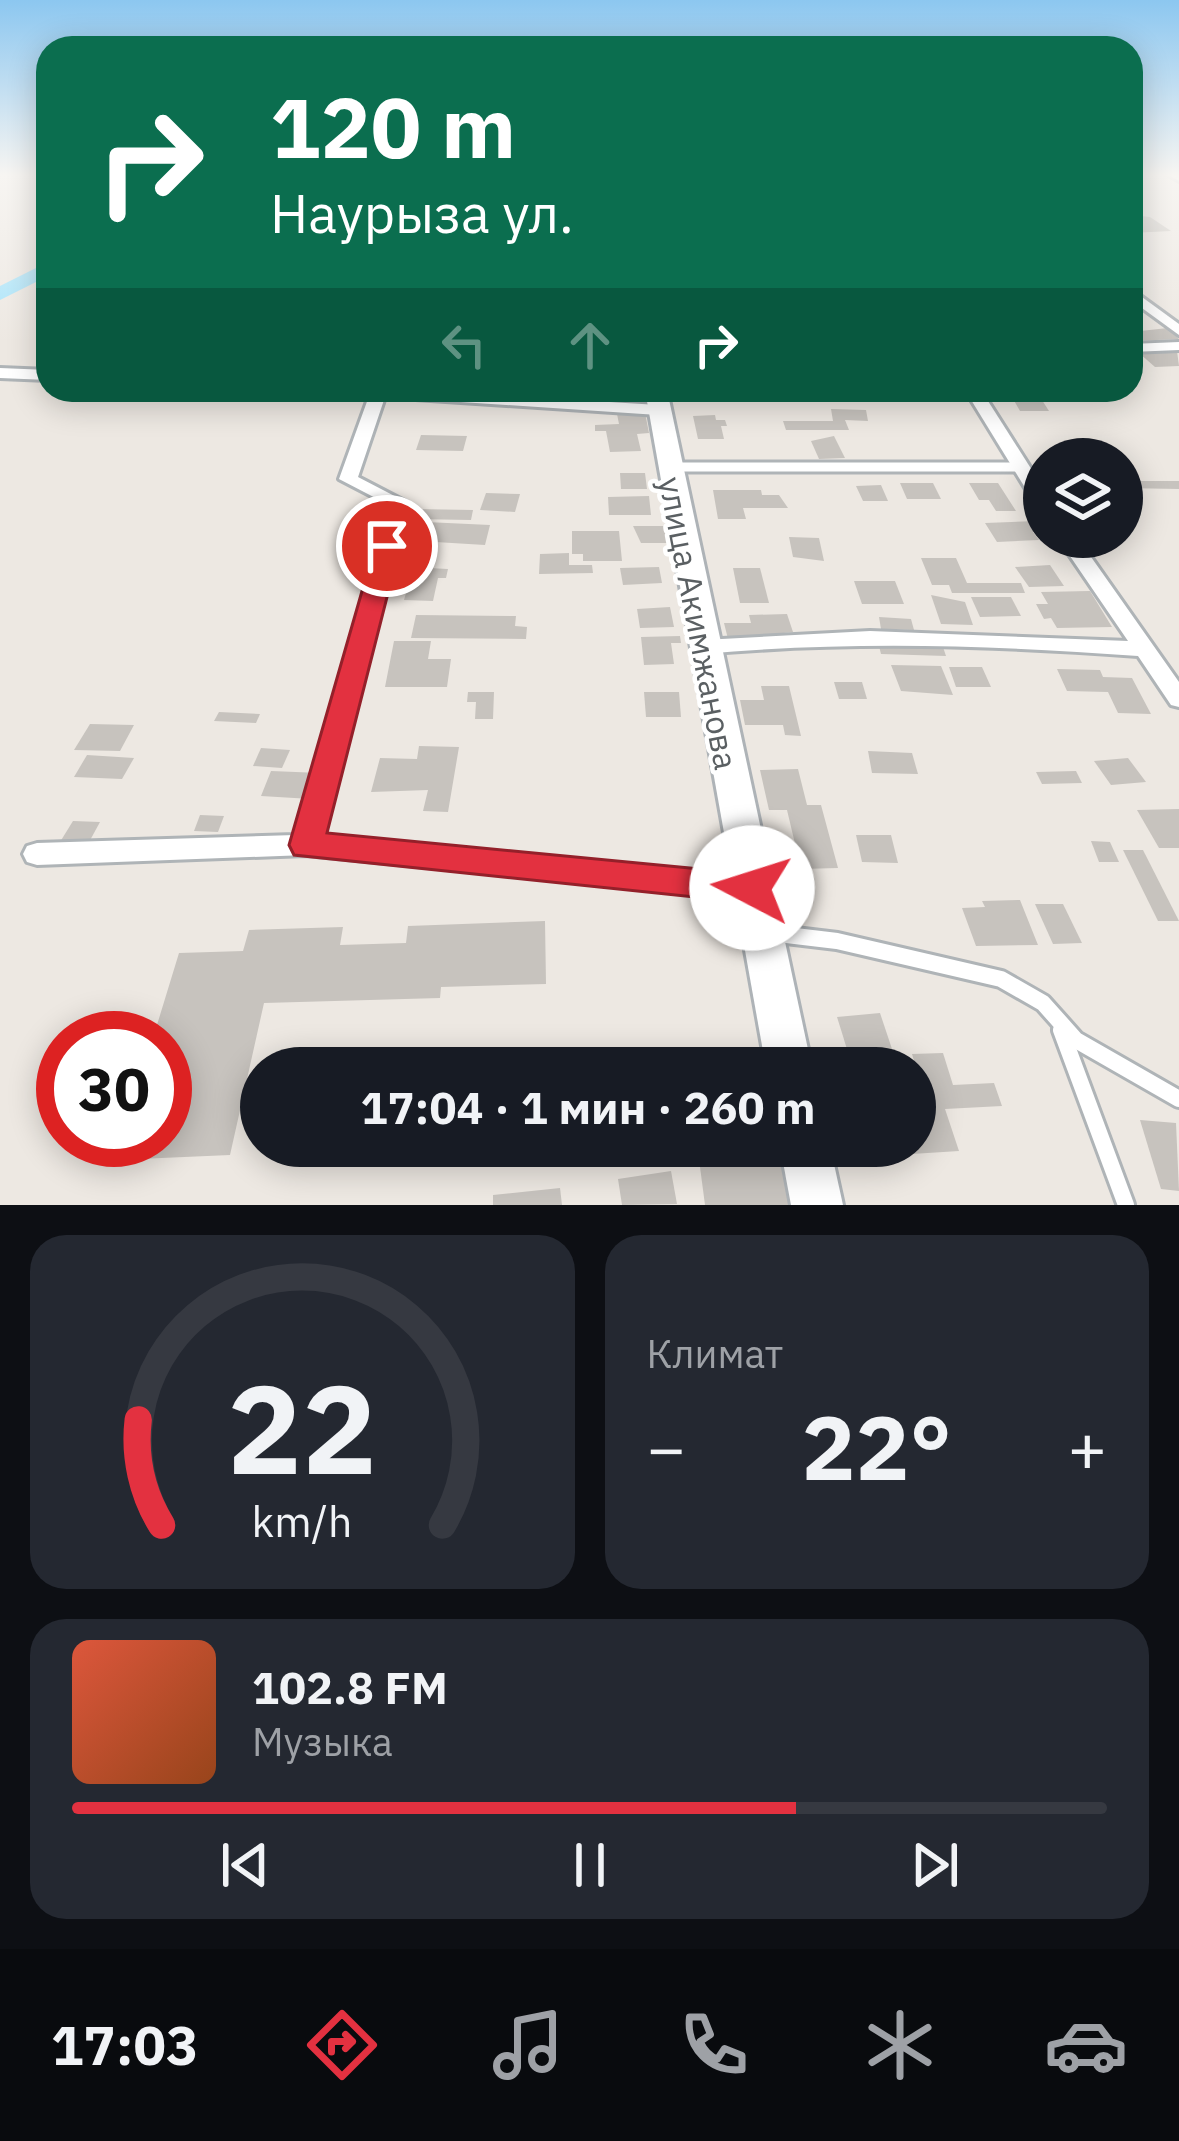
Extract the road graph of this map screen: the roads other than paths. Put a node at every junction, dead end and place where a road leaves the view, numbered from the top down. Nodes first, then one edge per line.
1 (1143, 302) edge
2 (1179, 331) edge
3 (1179, 346) edge
4 (1143, 348) edge
5 (0, 373) edge
6 (36, 374) edge
7 (375, 402) edge
8 (657, 402) edge
9 (980, 402) edge
10 (668, 466) junction
11 (1019, 467) junction
12 (1023, 473) edge
13 (1081, 558) edge
14 (703, 647) junction
15 (1144, 649) junction
16 (1179, 699) edge
17 (306, 845) junction
18 (38, 854) dead end
19 (752, 888) junction
20 (760, 932) junction
21 (1060, 1027) junction
22 (785, 1047) edge
23 (1179, 1099) edge
24 (809, 1167) edge
25 (817, 1205) edge
26 (1126, 1205) edge

1 - 2 street
3 - 4 street
5 - 6 street
7 - 17 street
8 - 10 street, улица Акимжанова
9 - 11 street
10 - 11 lane
10 - 14 street, улица Акимжанова
11 - 12 street
13 - 15 street
14 - 15 street
14 - 19 street, улица Акимжанова
15 - 16 street
17 - 18 street
17 - 19 street
19 - 20 street, улица Акимжанова
20 - 21 lane
20 - 22 street, улица Акимжанова
21 - 23 lane
21 - 26 lane
24 - 25 street

